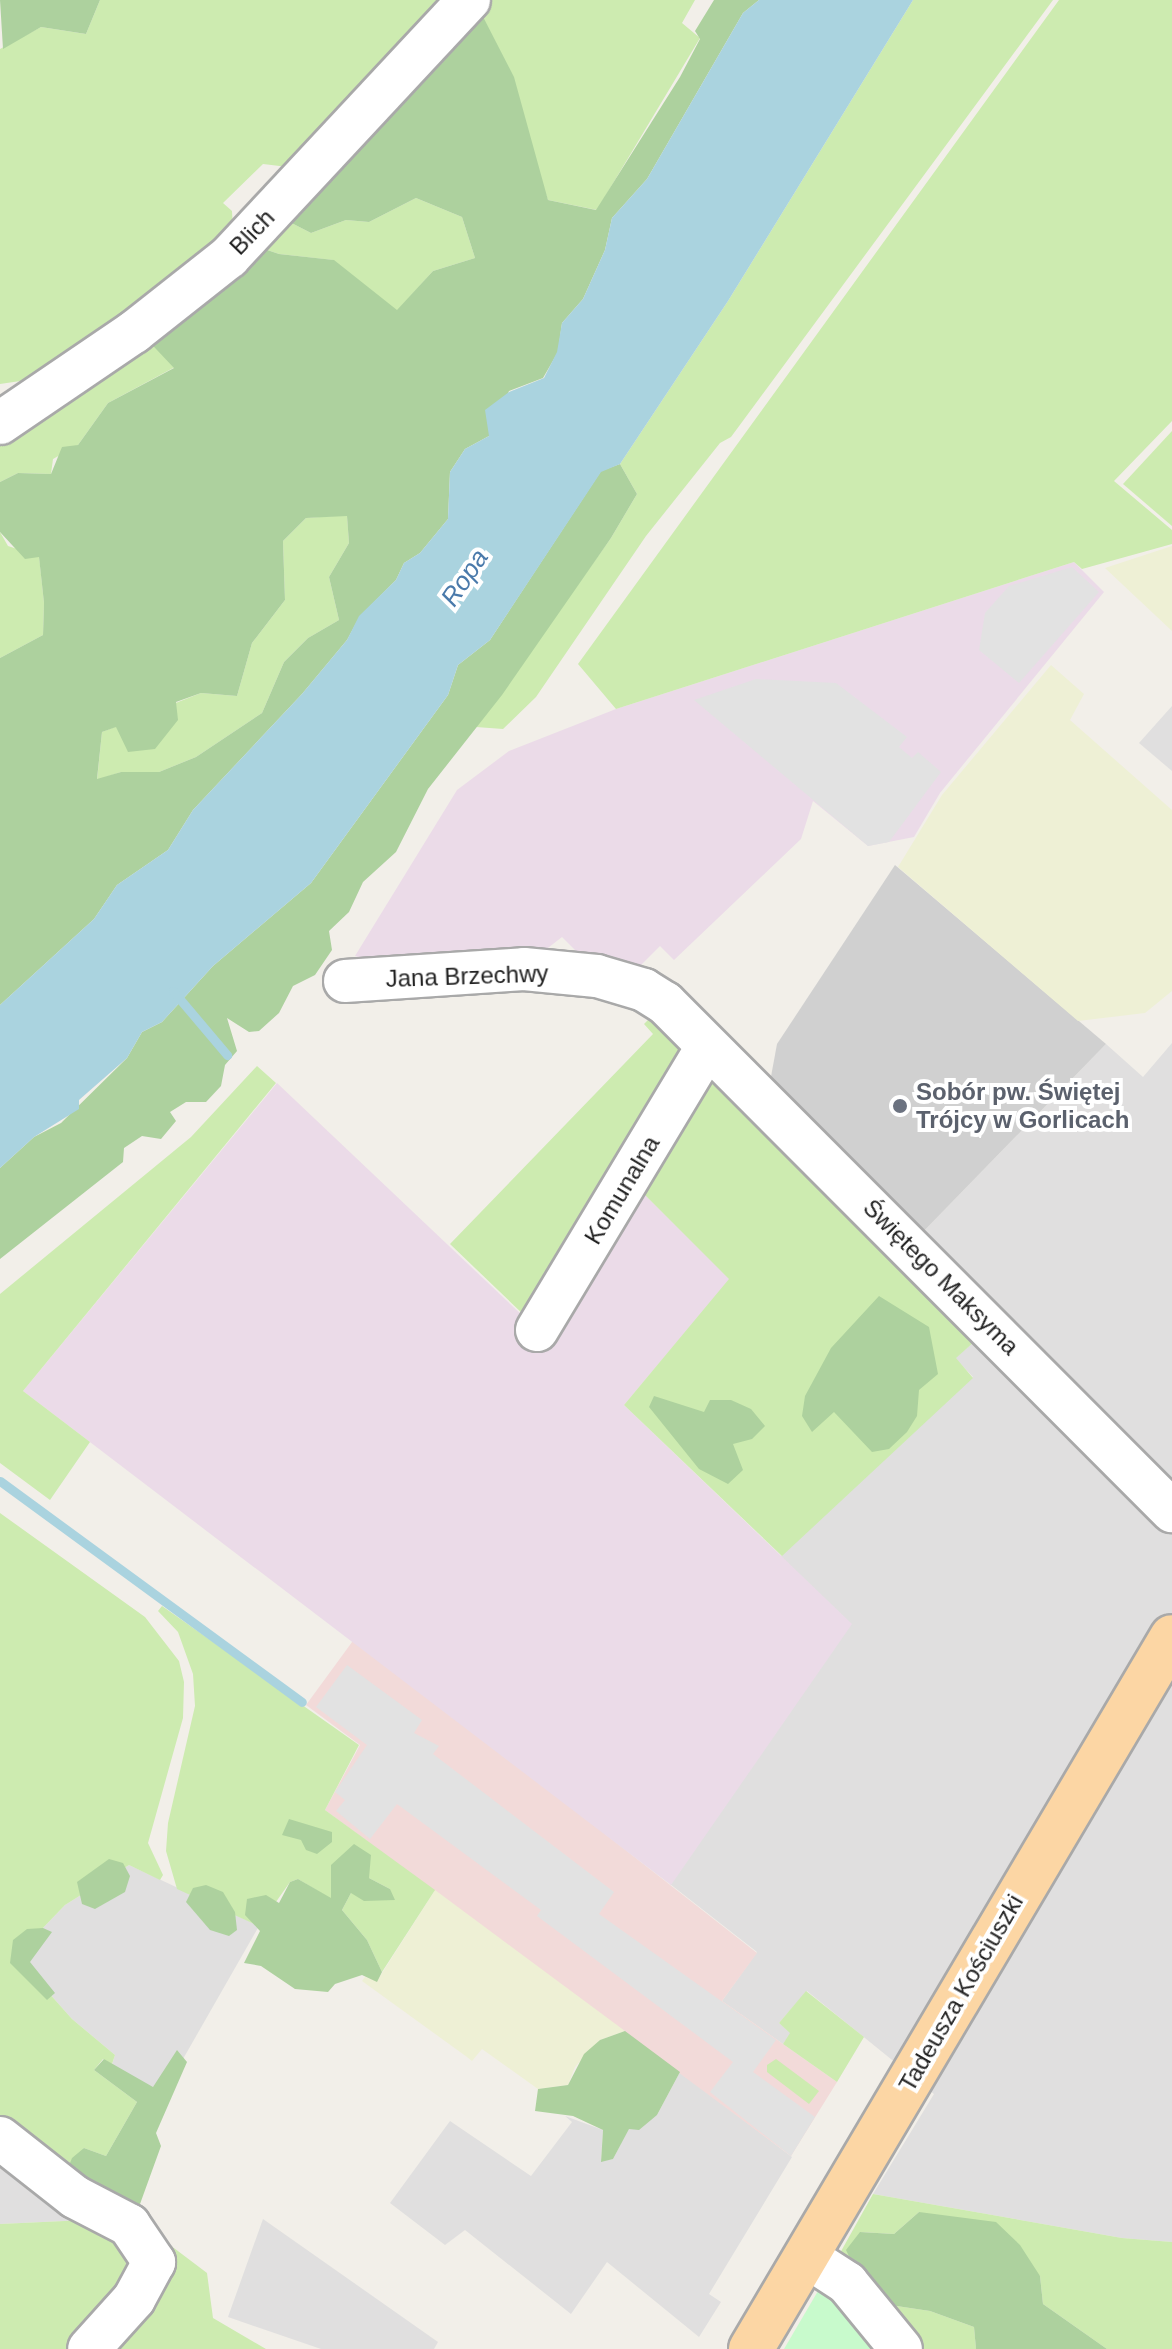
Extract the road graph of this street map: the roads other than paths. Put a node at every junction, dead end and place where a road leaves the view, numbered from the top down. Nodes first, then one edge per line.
1 (469, 0) edge
2 (0, 423) edge
3 (345, 981) dead end
4 (705, 1050) junction
5 (537, 1330) dead end
6 (1172, 1511) edge
7 (1172, 1637) edge
8 (0, 2138) edge
9 (807, 2257) junction
10 (89, 2349) edge
11 (751, 2349) edge
12 (901, 2349) edge

1 - 2 street, Blich
3 - 4 street, Jana Brzechwy
4 - 5 street, Komunalna
4 - 6 street, Świętego Maksyma
7 - 9 main road, Tadeusza Kościuszki
8 - 10 street
9 - 11 main road, Tadeusza Kościuszki
9 - 12 street

